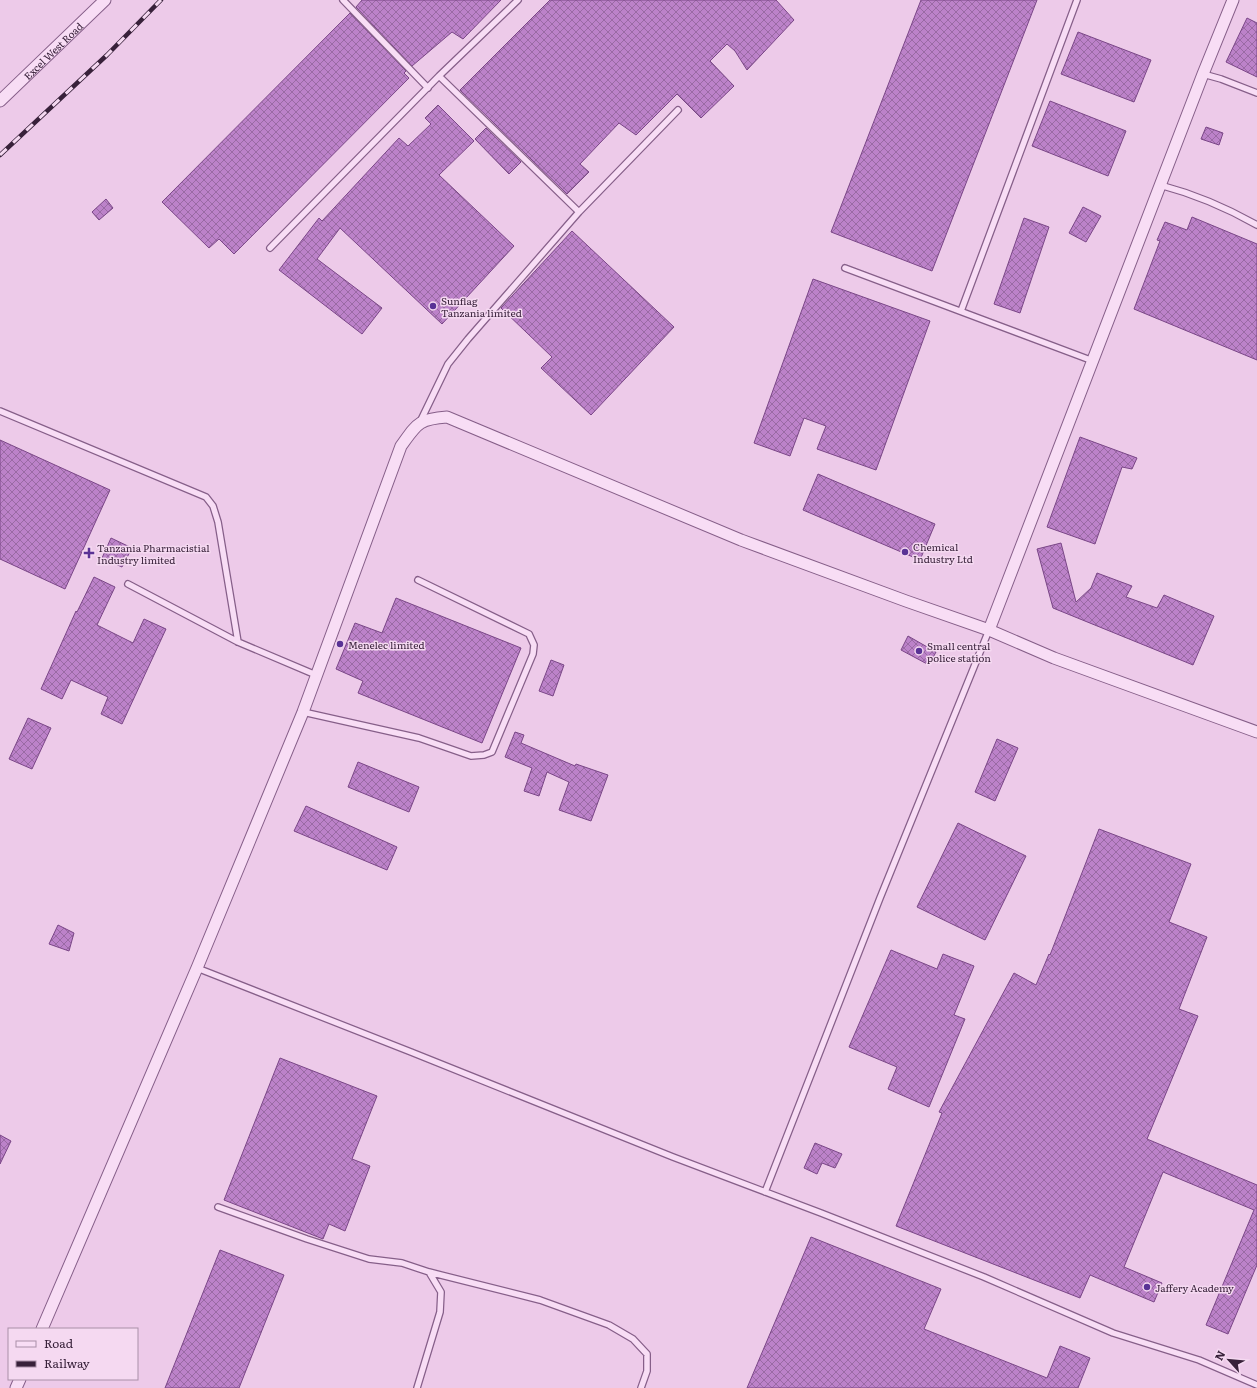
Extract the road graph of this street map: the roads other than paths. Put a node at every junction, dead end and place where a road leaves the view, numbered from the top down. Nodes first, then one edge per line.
1 (105, 0) edge
2 (343, 0) edge
3 (518, 0) edge
4 (1077, 0) edge
5 (1233, 0) edge
6 (1203, 74) junction
7 (439, 76) junction
8 (428, 88) junction
9 (1257, 93) edge
10 (0, 101) edge
11 (678, 110) dead end
12 (1160, 185) junction
13 (579, 212) junction
14 (1257, 225) edge
15 (270, 248) dead end
16 (845, 268) dead end
17 (961, 311) junction
18 (1092, 361) junction
19 (0, 411) edge
20 (420, 423) junction
21 (418, 580) dead end
22 (128, 584) dead end
23 (989, 630) junction
24 (238, 642) junction
25 (316, 675) junction
26 (303, 712) junction
27 (1257, 732) edge
28 (197, 968) junction
29 (765, 1192) junction
30 (218, 1207) dead end
31 (429, 1272) junction
32 (42, 1328) edge
33 (1257, 1385) edge
34 (417, 1388) edge
35 (641, 1388) edge

1 - 10 street, Excel West Road
2 - 8 lane
3 - 7 lane
4 - 17 lane
5 - 6 street
6 - 9 lane
6 - 12 street
7 - 8 lane
7 - 13 lane
8 - 15 lane
11 - 13 lane
12 - 14 lane
12 - 18 street
13 - 20 lane
16 - 17 lane
17 - 18 lane
18 - 23 street
19 - 24 lane
20 - 23 street
20 - 25 street
21 - 26 lane
22 - 24 lane
23 - 27 street
23 - 29 lane
24 - 25 lane
25 - 26 street
26 - 28 street
28 - 29 lane
28 - 32 street
29 - 33 lane
30 - 31 lane
31 - 34 lane
31 - 35 lane

